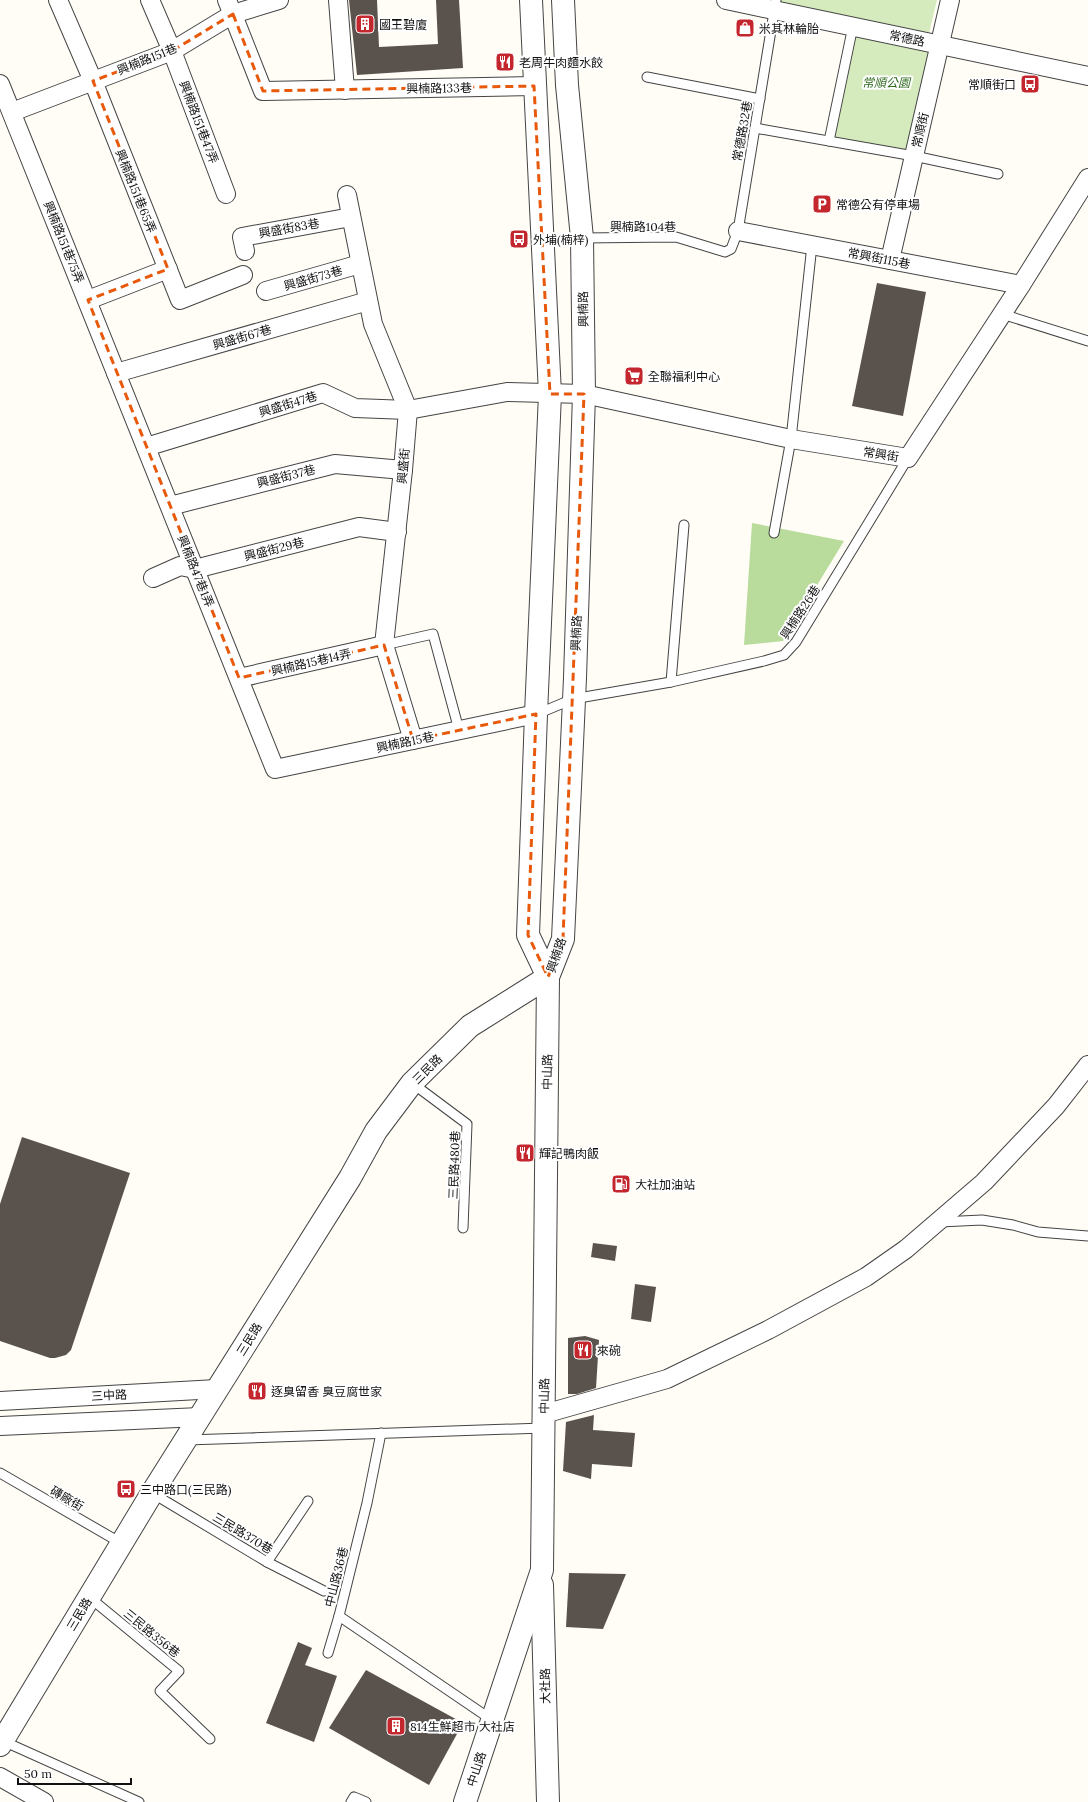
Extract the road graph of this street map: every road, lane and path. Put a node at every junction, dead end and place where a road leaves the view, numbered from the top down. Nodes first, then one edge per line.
1 (58, 0) edge
2 (150, 0) edge
3 (279, 0) edge
4 (338, 0) edge
5 (531, 0) edge
6 (563, 0) edge
7 (726, 0) edge
8 (950, 0) edge
9 (775, 5) edge
10 (230, 7) edge
11 (853, 26) junction
12 (940, 45) junction
13 (172, 51) junction
14 (1088, 76) edge
15 (647, 77) dead end
16 (93, 81) junction
17 (0, 84) edge
18 (534, 86) junction
19 (345, 90) junction
20 (760, 99) junction
21 (12, 112) junction
22 (755, 128) junction
23 (829, 141) junction
24 (914, 156) junction
25 (998, 174) dead end
26 (1088, 178) edge
27 (226, 194) dead end
28 (347, 195) dead end
29 (351, 217) junction
30 (738, 231) junction
31 (582, 238) junction
32 (812, 246) junction
33 (245, 250) dead end
34 (725, 252) joint
35 (890, 260) junction
36 (360, 264) junction
37 (168, 269) junction
38 (243, 275) dead end
39 (1022, 285) junction
40 (266, 291) dead end
41 (88, 300) junction
42 (368, 301) junction
43 (1002, 314) junction
44 (1088, 341) edge
45 (116, 372) junction
46 (550, 394) junction
47 (584, 394) junction
48 (408, 410) junction
49 (791, 439) junction
50 (146, 447) junction
51 (908, 458) junction
52 (403, 470) junction
53 (170, 506) junction
54 (684, 525) dead end
55 (397, 532) junction
56 (774, 533) dead end
57 (195, 569) junction
58 (154, 578) dead end
59 (384, 645) junction
60 (239, 678) junction
61 (671, 682) junction
62 (573, 699) junction
63 (536, 714) junction
64 (459, 730) junction
65 (413, 740) junction
66 (275, 770) joint
67 (548, 977) junction
68 (1088, 1065) edge
69 (412, 1083) junction
70 (937, 1222) junction
71 (463, 1228) dead end
72 (1088, 1236) edge
73 (217, 1389) junction
74 (0, 1401) edge
75 (200, 1417) junction
76 (544, 1421) junction
77 (0, 1426) edge
78 (381, 1434) junction
79 (185, 1440) junction
80 (0, 1473) edge
81 (152, 1493) junction
82 (308, 1501) dead end
83 (122, 1543) junction
84 (267, 1562) junction
85 (542, 1570) junction
86 (324, 1591) dead end
87 (89, 1597) junction
88 (339, 1616) junction
89 (328, 1653) dead end
90 (492, 1720) junction
91 (210, 1739) dead end
92 (1, 1742) edge
93 (0, 1777) edge
94 (44, 1802) edge
95 (139, 1802) edge
96 (351, 1802) edge
97 (366, 1802) edge
98 (465, 1802) edge
99 (548, 1802) edge

1 - 16 street, 興楠路151巷65弄
2 - 13 street, 興楠路151巷47弄
3 - 10 street, 興楠路151巷
4 - 19 street
5 - 18 street, 興楠路
6 - 31 street, 興楠路
7 - 9 street, 常德路
8 - 12 street, 常順街
9 - 11 street, 常德路
9 - 20 lane, 常德路32巷
10 - 13 street, 興楠路151巷
10 - 19 street, 興楠路133巷
11 - 12 street, 常德路
11 - 23 lane
12 - 14 street, 常德路
12 - 24 street, 常順街
13 - 16 street, 興楠路151巷
13 - 27 street, 興楠路151巷47弄
15 - 20 lane
16 - 21 street, 興楠路151巷
16 - 37 street, 興楠路151巷65弄
17 - 21 street, 興楠路151巷75弄
18 - 19 street, 興楠路133巷
18 - 46 street, 興楠路
20 - 22 lane, 常德路32巷
21 - 41 street, 興楠路151巷75弄
22 - 23 lane
22 - 30 lane, 常德路32巷
23 - 24 lane
24 - 25 lane
24 - 35 street, 常順街
26 - 39 street, 常興街
28 - 29 street, 興盛街
29 - 33 street, 興盛街83巷
29 - 36 street, 興盛街
30 - 32 street, 常興街115巷
30 - 34 lane, 常德路32巷
31 - 34 lane, 興楠路104巷
31 - 47 street, 興楠路
32 - 35 street, 常興街115巷
32 - 49 lane
35 - 39 street, 常興街115巷
36 - 40 street, 興盛街73巷
36 - 42 street, 興盛街
37 - 38 street, 興楠路151巷65弄
37 - 41 street
39 - 43 street, 常興街
41 - 45 street, 興楠路151巷75弄
42 - 45 street, 興盛街67巷
42 - 48 street, 興盛街
43 - 44 lane
43 - 51 street, 常興街
45 - 50 street, 興楠路47巷1弄
46 - 47 street, 常興街
46 - 48 street, 興盛街47巷
46 - 63 street, 興楠路
47 - 49 street, 常興街
47 - 62 street, 興楠路
48 - 50 street, 興盛街47巷
48 - 52 street, 興盛街
49 - 51 street, 常興街
49 - 56 lane
50 - 53 street, 興楠路47巷1弄
51 - 61 lane, 興楠路26巷
52 - 53 street, 興盛街37巷
52 - 55 street, 興盛街
53 - 57 street, 興楠路47巷1弄
54 - 61 lane
55 - 57 street, 興盛街29巷
55 - 59 street, 興盛街
57 - 58 street, 興盛街29巷
57 - 60 street, 興楠路47巷1弄
59 - 60 street, 興楠路15巷14弄
59 - 64 lane
59 - 65 street, 興盛街
60 - 66 street, 興楠路47巷1弄
61 - 62 lane, 興楠路26巷
62 - 63 lane, 興楠路26巷
62 - 67 street, 興楠路
63 - 64 street, 興楠路15巷
63 - 67 street, 興楠路
64 - 65 street, 興楠路15巷
65 - 66 street, 興楠路15巷
67 - 69 street, 三民路
67 - 76 street, 中山路
68 - 70 street
69 - 71 lane, 三民路480巷
69 - 73 street, 三民路
70 - 72 lane
70 - 76 street
73 - 74 street, 三中路
73 - 75 street, 三民路
75 - 77 street
75 - 79 street, 三民路
76 - 78 lane
76 - 85 street, 中山路
78 - 79 lane
78 - 88 lane, 中山路36巷
79 - 81 street, 三民路
80 - 83 lane, 磚廠街
81 - 83 street, 三民路
81 - 84 lane, 三民路370巷
82 - 84 lane
83 - 87 street, 三民路
84 - 86 lane, 三民路370巷
85 - 90 street, 中山路
85 - 99 street, 大社路
87 - 91 lane, 三民路356巷
87 - 92 street, 三民路
88 - 89 lane
88 - 90 lane, 中山路36巷
90 - 98 street, 中山路
92 - 95 lane
93 - 94 street
96 - 97 lane

